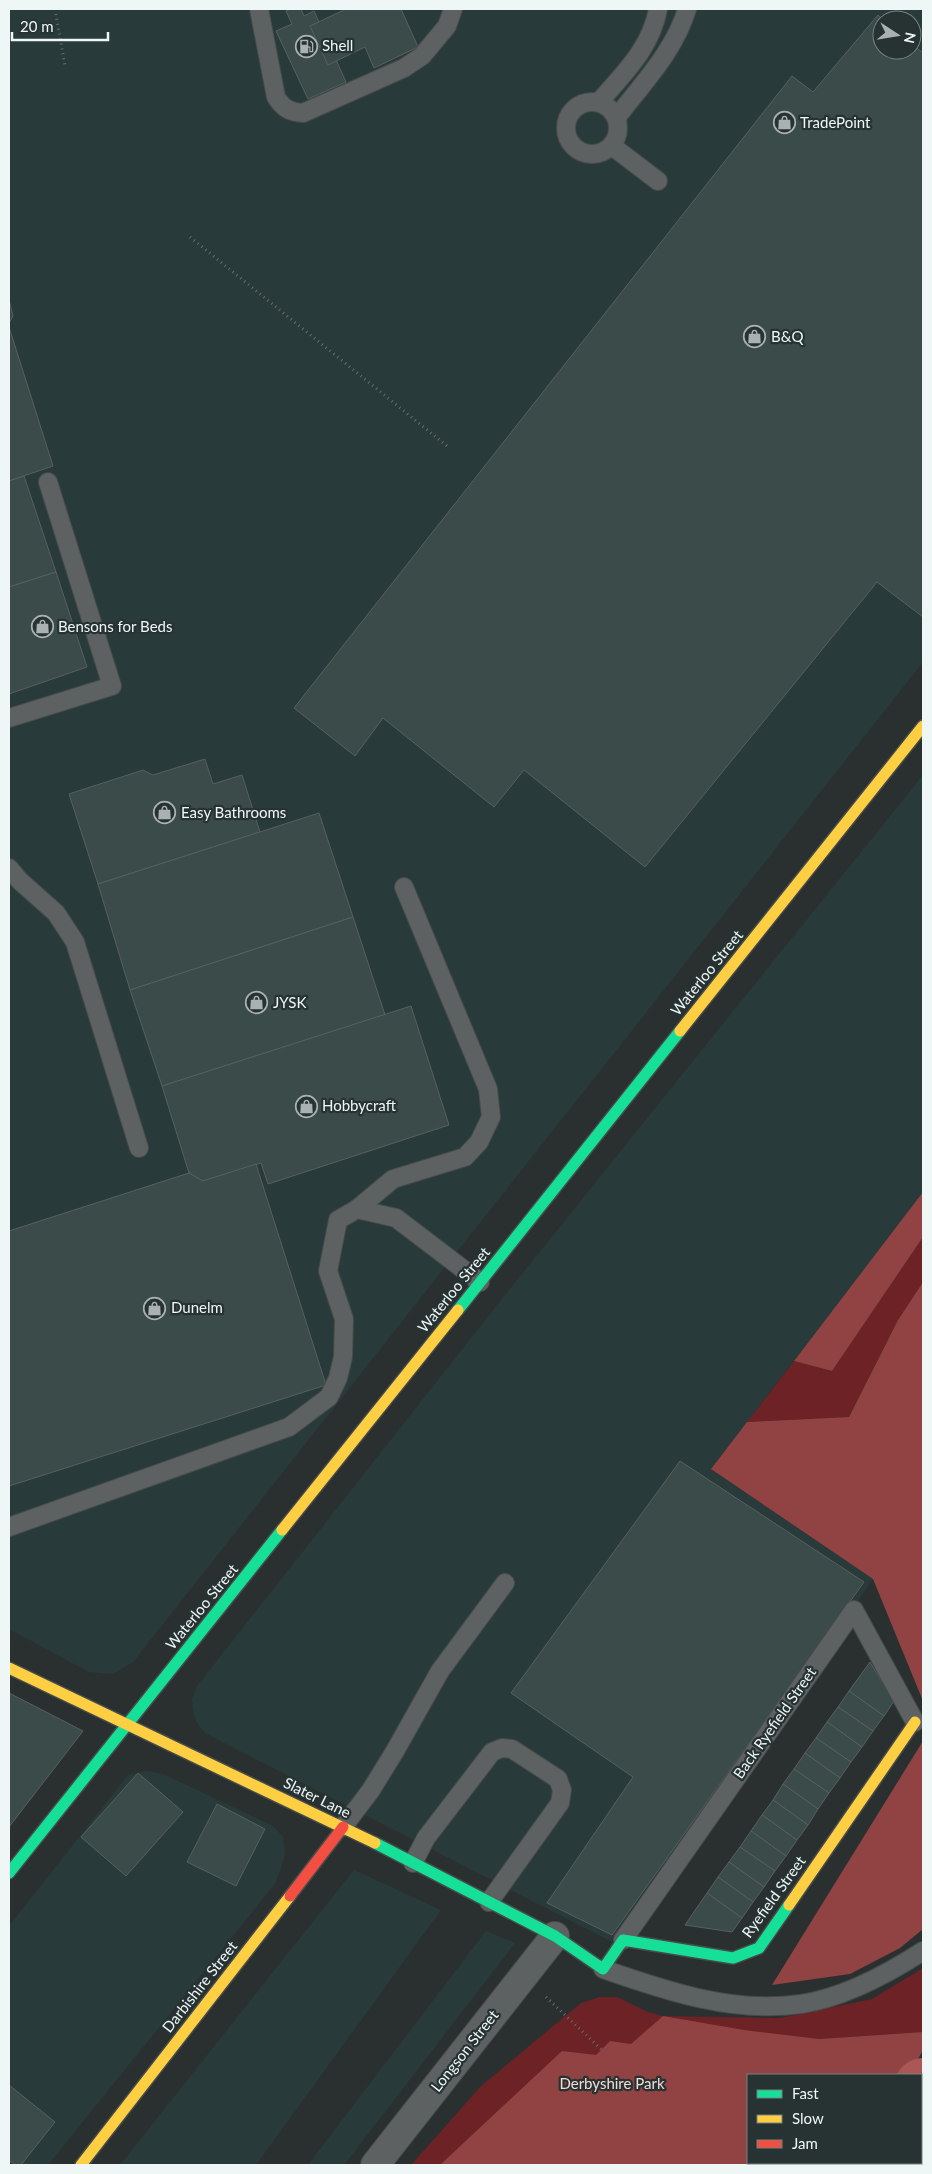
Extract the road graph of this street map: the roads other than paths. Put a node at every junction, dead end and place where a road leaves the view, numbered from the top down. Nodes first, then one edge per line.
1 (259, 9) edge
2 (453, 9) edge
3 (658, 9) edge
4 (687, 9) edge
5 (599, 102) junction
6 (617, 117) junction
7 (612, 146) junction
8 (658, 181) dead end
9 (48, 482) dead end
10 (9, 718) edge
11 (923, 726) edge
12 (9, 868) edge
13 (404, 887) dead end
14 (139, 1148) dead end
15 (357, 1208) junction
16 (480, 1282) junction
17 (9, 1527) edge
18 (505, 1583) dead end
19 (9, 1668) edge
20 (915, 1722) joint
21 (127, 1724) junction
22 (343, 1827) junction
23 (413, 1863) junction
24 (9, 1873) edge
25 (489, 1902) junction
26 (554, 1936) junction
27 (623, 1940) junction
28 (923, 1952) edge
29 (603, 1970) junction
30 (81, 2165) edge
31 (375, 2165) edge

1 - 2 lane
3 - 5 lane
4 - 6 lane
5 - 6 lane
5 - 7 lane
6 - 7 lane
7 - 8 lane
9 - 10 lane
11 - 16 street, Waterloo Street
12 - 14 lane
13 - 15 lane
15 - 16 lane
15 - 17 lane
16 - 21 street, Waterloo Street
18 - 22 lane
19 - 21 street, Slater Lane
20 - 27 street, Ryefield Street
20 - 27 lane, Back Ryefield Street
21 - 22 street, Slater Lane
21 - 24 street, Waterloo Street
22 - 23 street, Slater Lane
22 - 30 street, Darbishire Street
23 - 25 street, Slater Lane
23 - 25 lane
25 - 26 street, Slater Lane
26 - 29 street, Slater Lane
26 - 31 street, Longson Street
27 - 29 street
28 - 29 lane

